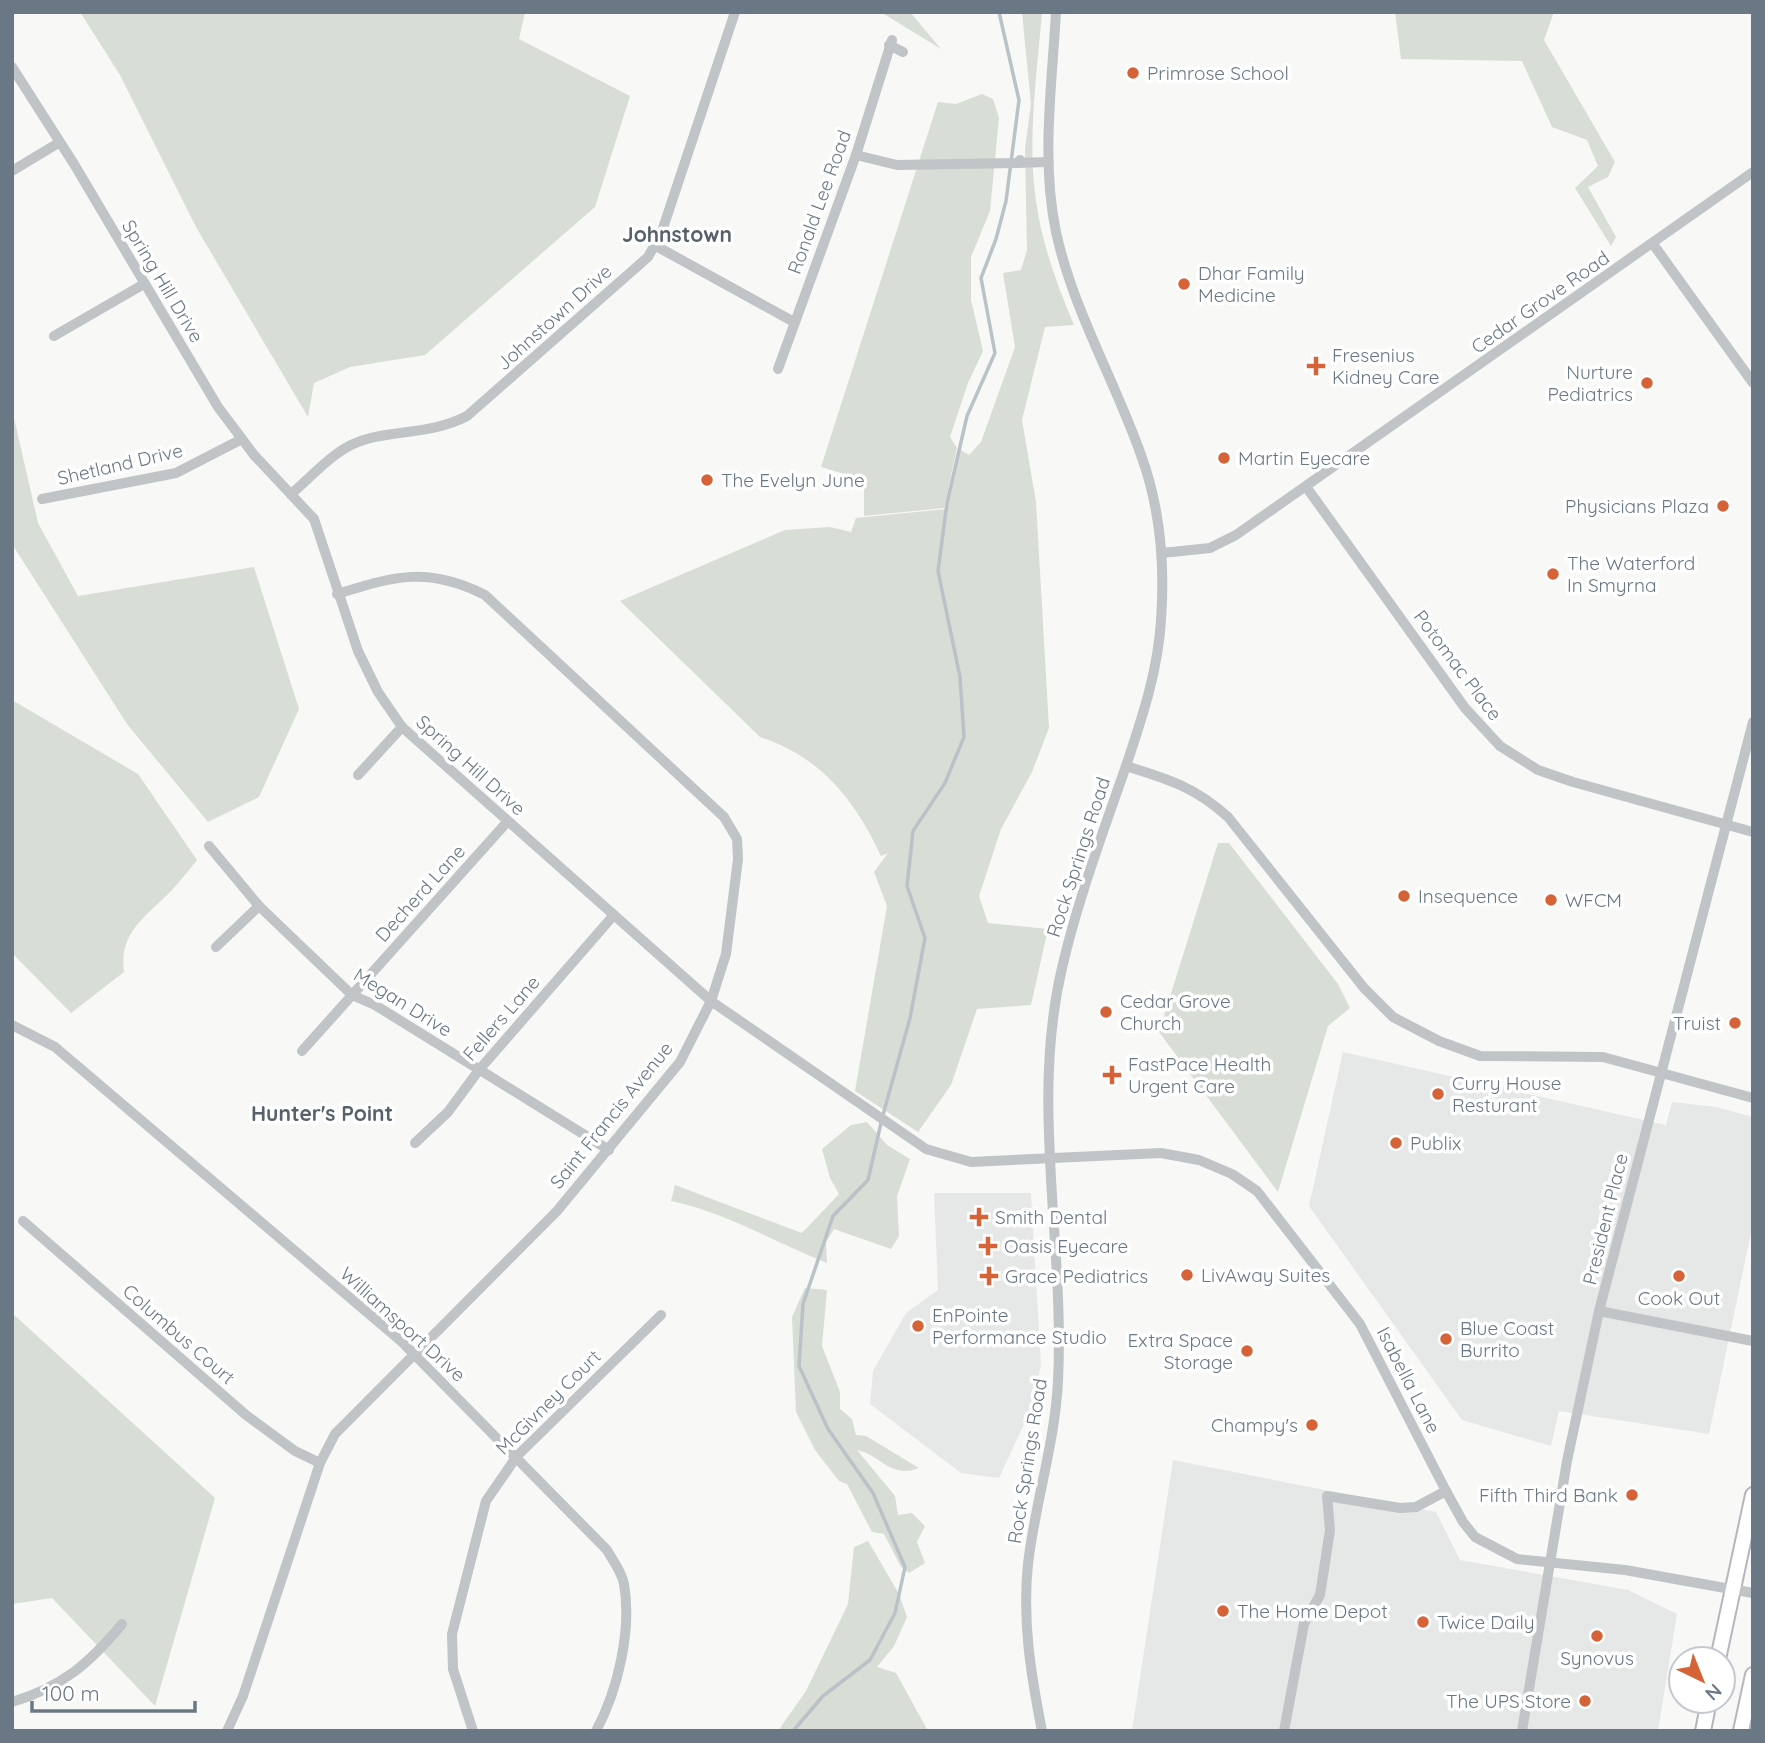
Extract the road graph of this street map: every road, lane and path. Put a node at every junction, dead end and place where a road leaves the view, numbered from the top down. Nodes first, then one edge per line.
1 (735, 12) edge
2 (1056, 12) edge
3 (903, 52) dead end
4 (12, 67) edge
5 (60, 142) junction
6 (856, 155) junction
7 (1048, 162) junction
8 (12, 171) edge
9 (1753, 172) edge
10 (1653, 244) junction
11 (656, 246) junction
12 (144, 284) junction
13 (794, 322) junction
14 (54, 336) dead end
15 (778, 369) dead end
16 (1753, 383) edge
17 (242, 439) junction
18 (1307, 488) junction
19 (291, 494) junction
20 (42, 499) dead end
21 (1162, 553) junction
22 (337, 594) junction
23 (1753, 722) edge
24 (402, 727) junction
25 (1126, 765) junction
26 (358, 775) dead end
27 (507, 822) junction
28 (1725, 825) junction
29 (1753, 832) edge
30 (209, 846) dead end
31 (259, 905) junction
32 (613, 916) junction
33 (216, 947) dead end
34 (352, 995) junction
35 (711, 1002) junction
36 (12, 1025) edge
37 (302, 1051) dead end
38 (479, 1070) junction
39 (1659, 1073) junction
40 (1753, 1098) edge
41 (415, 1143) dead end
42 (608, 1150) junction
43 (1049, 1160) junction
44 (23, 1221) dead end
45 (1600, 1311) junction
46 (661, 1315) dead end
47 (1753, 1341) edge
48 (413, 1353) junction
49 (517, 1456) junction
50 (320, 1463) junction
51 (1446, 1492) junction
52 (1753, 1495) edge
53 (1548, 1564) junction
54 (1733, 1590) junction
55 (1753, 1593) edge
56 (122, 1624) dead end
57 (1721, 1645) edge
58 (1753, 1675) edge
59 (12, 1702) edge
60 (227, 1731) edge
61 (473, 1731) edge
62 (596, 1731) edge
63 (1042, 1731) edge
64 (1284, 1731) edge
65 (1522, 1731) edge
66 (1741, 1731) edge

1 - 11 street, Johnstown Drive
2 - 7 street, Rock Springs Road
3 - 6 street, Ronald Lee Road
4 - 5 street, Spring Hill Drive
5 - 8 street
5 - 12 street, Spring Hill Drive
6 - 7 street
6 - 13 street, Ronald Lee Road
7 - 21 street, Rock Springs Road
9 - 10 street, Cedar Grove Road
10 - 16 street
10 - 18 street, Cedar Grove Road
11 - 13 street
11 - 19 street, Johnstown Drive
12 - 14 street
12 - 17 street, Spring Hill Drive
13 - 15 street, Ronald Lee Road
17 - 19 street, Spring Hill Drive
17 - 20 street, Shetland Drive
18 - 21 street, Cedar Grove Road
18 - 28 street, Potomac Place
19 - 22 street, Spring Hill Drive
21 - 25 street, Rock Springs Road
22 - 24 street, Spring Hill Drive
22 - 35 street, Saint Francis Avenue
23 - 28 street, President Place
24 - 26 street
24 - 27 street, Spring Hill Drive
25 - 39 street
25 - 43 street, Rock Springs Road
27 - 32 street, Spring Hill Drive
27 - 34 street, Decherd Lane
28 - 29 street, Potomac Place
28 - 39 street, President Place
30 - 31 street, Megan Drive
31 - 33 street
31 - 34 street, Megan Drive
32 - 35 street, Spring Hill Drive
32 - 38 street, Fellers Lane
34 - 37 street, Decherd Lane
34 - 38 street, Megan Drive
35 - 42 street, Saint Francis Avenue
35 - 43 street, Spring Hill Drive
36 - 48 street, Williamsport Drive
38 - 41 street, Fellers Lane
38 - 42 street, Megan Drive
39 - 40 street
39 - 45 street, President Place
42 - 48 street, Saint Francis Avenue
43 - 51 street, Isabella Lane
43 - 63 street, Rock Springs Road
44 - 50 street, Columbus Court
45 - 47 street
45 - 53 street, President Place
46 - 49 street, McGivney Court
48 - 49 street, Williamsport Drive
48 - 50 street, Saint Francis Avenue
49 - 61 street, McGivney Court
49 - 62 street, Williamsport Drive
50 - 60 street, Saint Francis Avenue
51 - 53 street, Isabella Lane
51 - 64 street
52 - 54 main road
53 - 54 street, Isabella Lane
53 - 65 street, President Place
54 - 55 street, Isabella Lane
54 - 57 main road
56 - 59 street
58 - 66 main road

